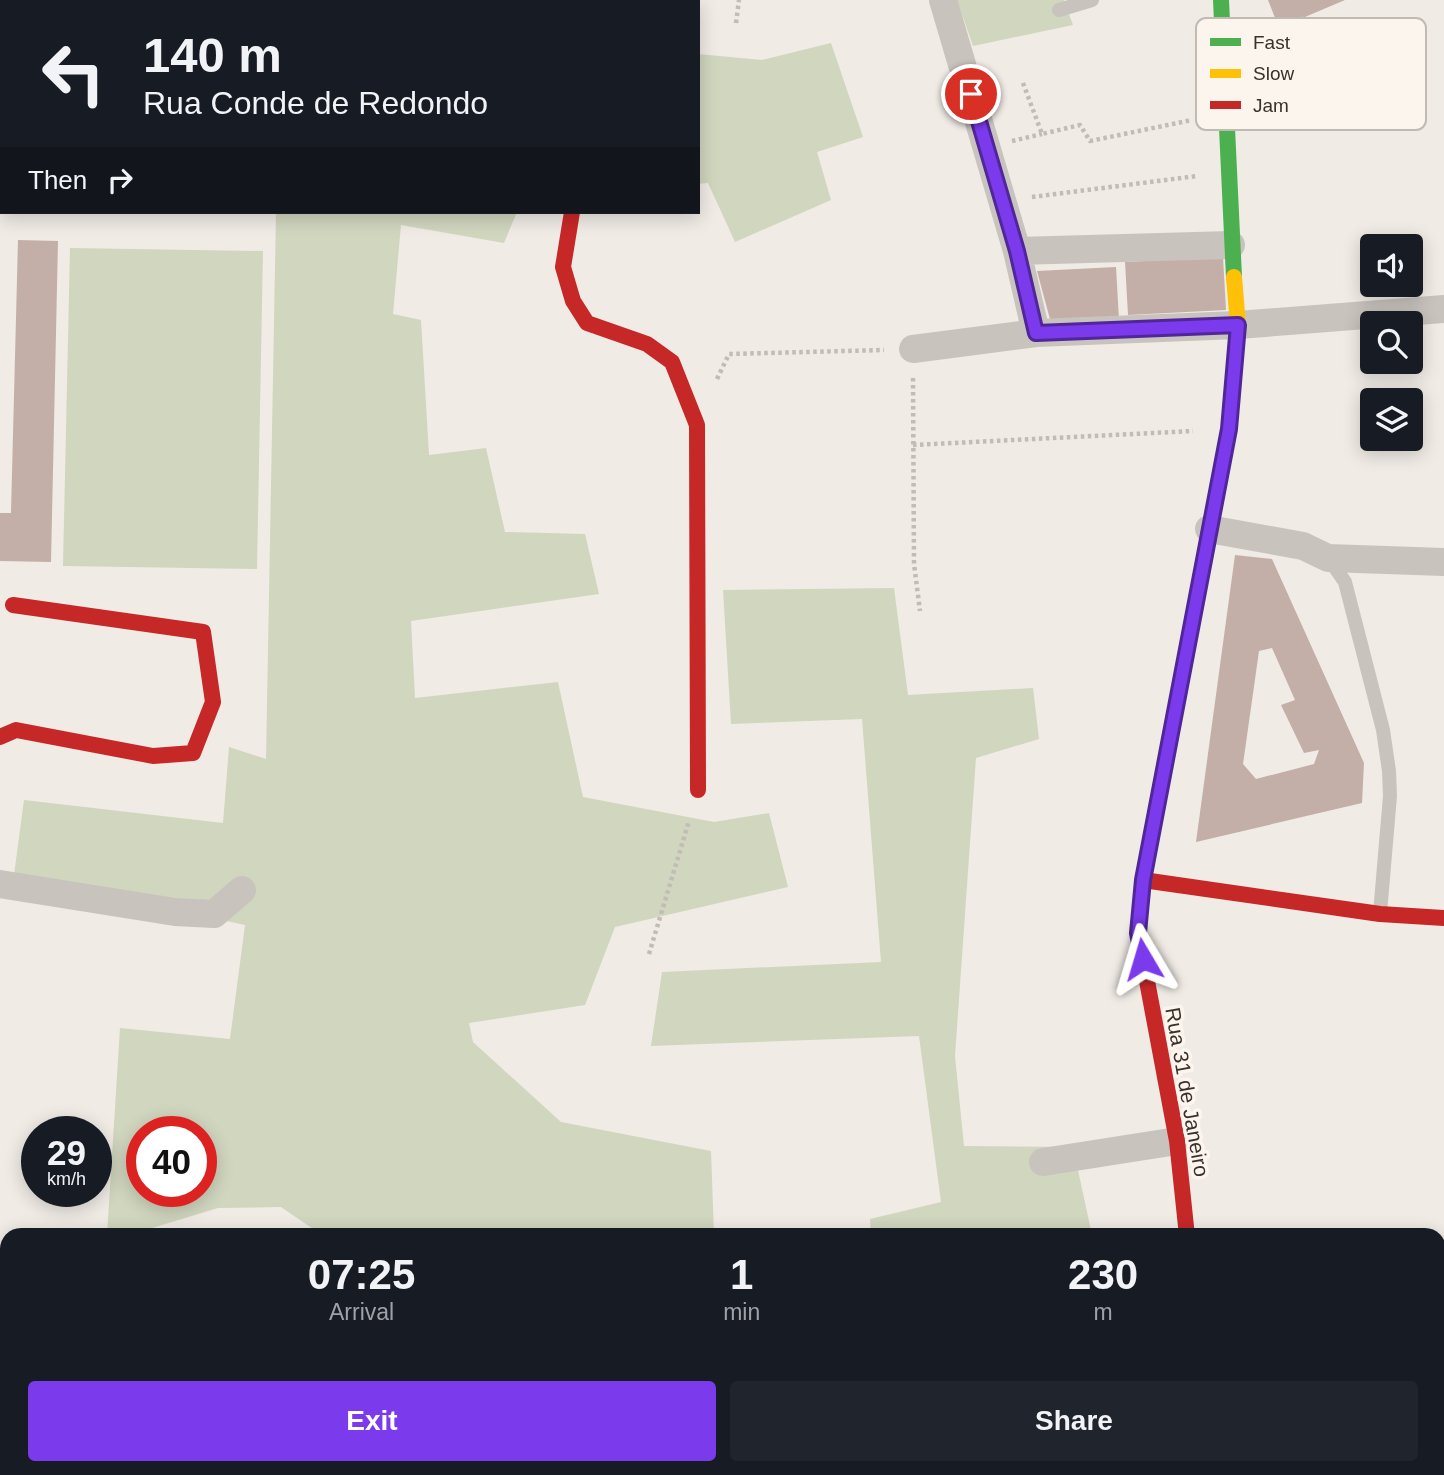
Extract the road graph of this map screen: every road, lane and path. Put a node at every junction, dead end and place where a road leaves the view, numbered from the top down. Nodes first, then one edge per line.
1 (740, 0) edge
2 (943, 0) edge
3 (1092, 0) edge
4 (1221, 0) edge
5 (1059, 10) dead end
6 (1222, 18) edge
7 (736, 23) dead end
8 (1023, 83) dead end
9 (1196, 119) edge
10 (1227, 130) edge
11 (1229, 172) junction
12 (1033, 197) dead end
13 (572, 214) edge
14 (1231, 245) junction
15 (1017, 251) junction
16 (1444, 309) edge
17 (1238, 325) junction
18 (1036, 333) junction
19 (913, 349) junction
20 (697, 425) junction
21 (1229, 429) junction
22 (913, 445) junction
23 (1209, 529) junction
24 (1328, 558) junction
25 (1444, 562) edge
26 (13, 604) dead end
27 (920, 611) dead end
28 (0, 737) edge
29 (698, 790) joint
30 (1143, 880) junction
31 (0, 884) edge
32 (242, 890) dead end
33 (1380, 914) junction
34 (1444, 918) edge
35 (649, 954) dead end
36 (1177, 1141) junction
37 (1043, 1162) dead end
38 (1187, 1228) edge

1 - 7 path
2 - 15 street
3 - 5 lane
4 - 6 street, Rua 31 de Janeiro
8 - 9 path
10 - 11 street, Rua 31 de Janeiro
11 - 12 path
11 - 14 street, Rua 31 de Janeiro
13 - 20 street
14 - 15 street
14 - 17 street, Rua 31 de Janeiro
15 - 18 street
16 - 17 street
17 - 18 street
17 - 21 street, Rua 31 de Janeiro
18 - 19 street
19 - 20 path
19 - 22 path
20 - 29 street
21 - 22 path
21 - 23 street, Rua 31 de Janeiro
22 - 27 path
23 - 24 street
23 - 30 street, Rua 31 de Janeiro
24 - 25 street
24 - 33 lane
26 - 28 street
29 - 35 path
30 - 33 street
30 - 36 street, Rua 31 de Janeiro
31 - 32 street
33 - 34 street
36 - 37 street
36 - 38 street, Rua 31 de Janeiro

